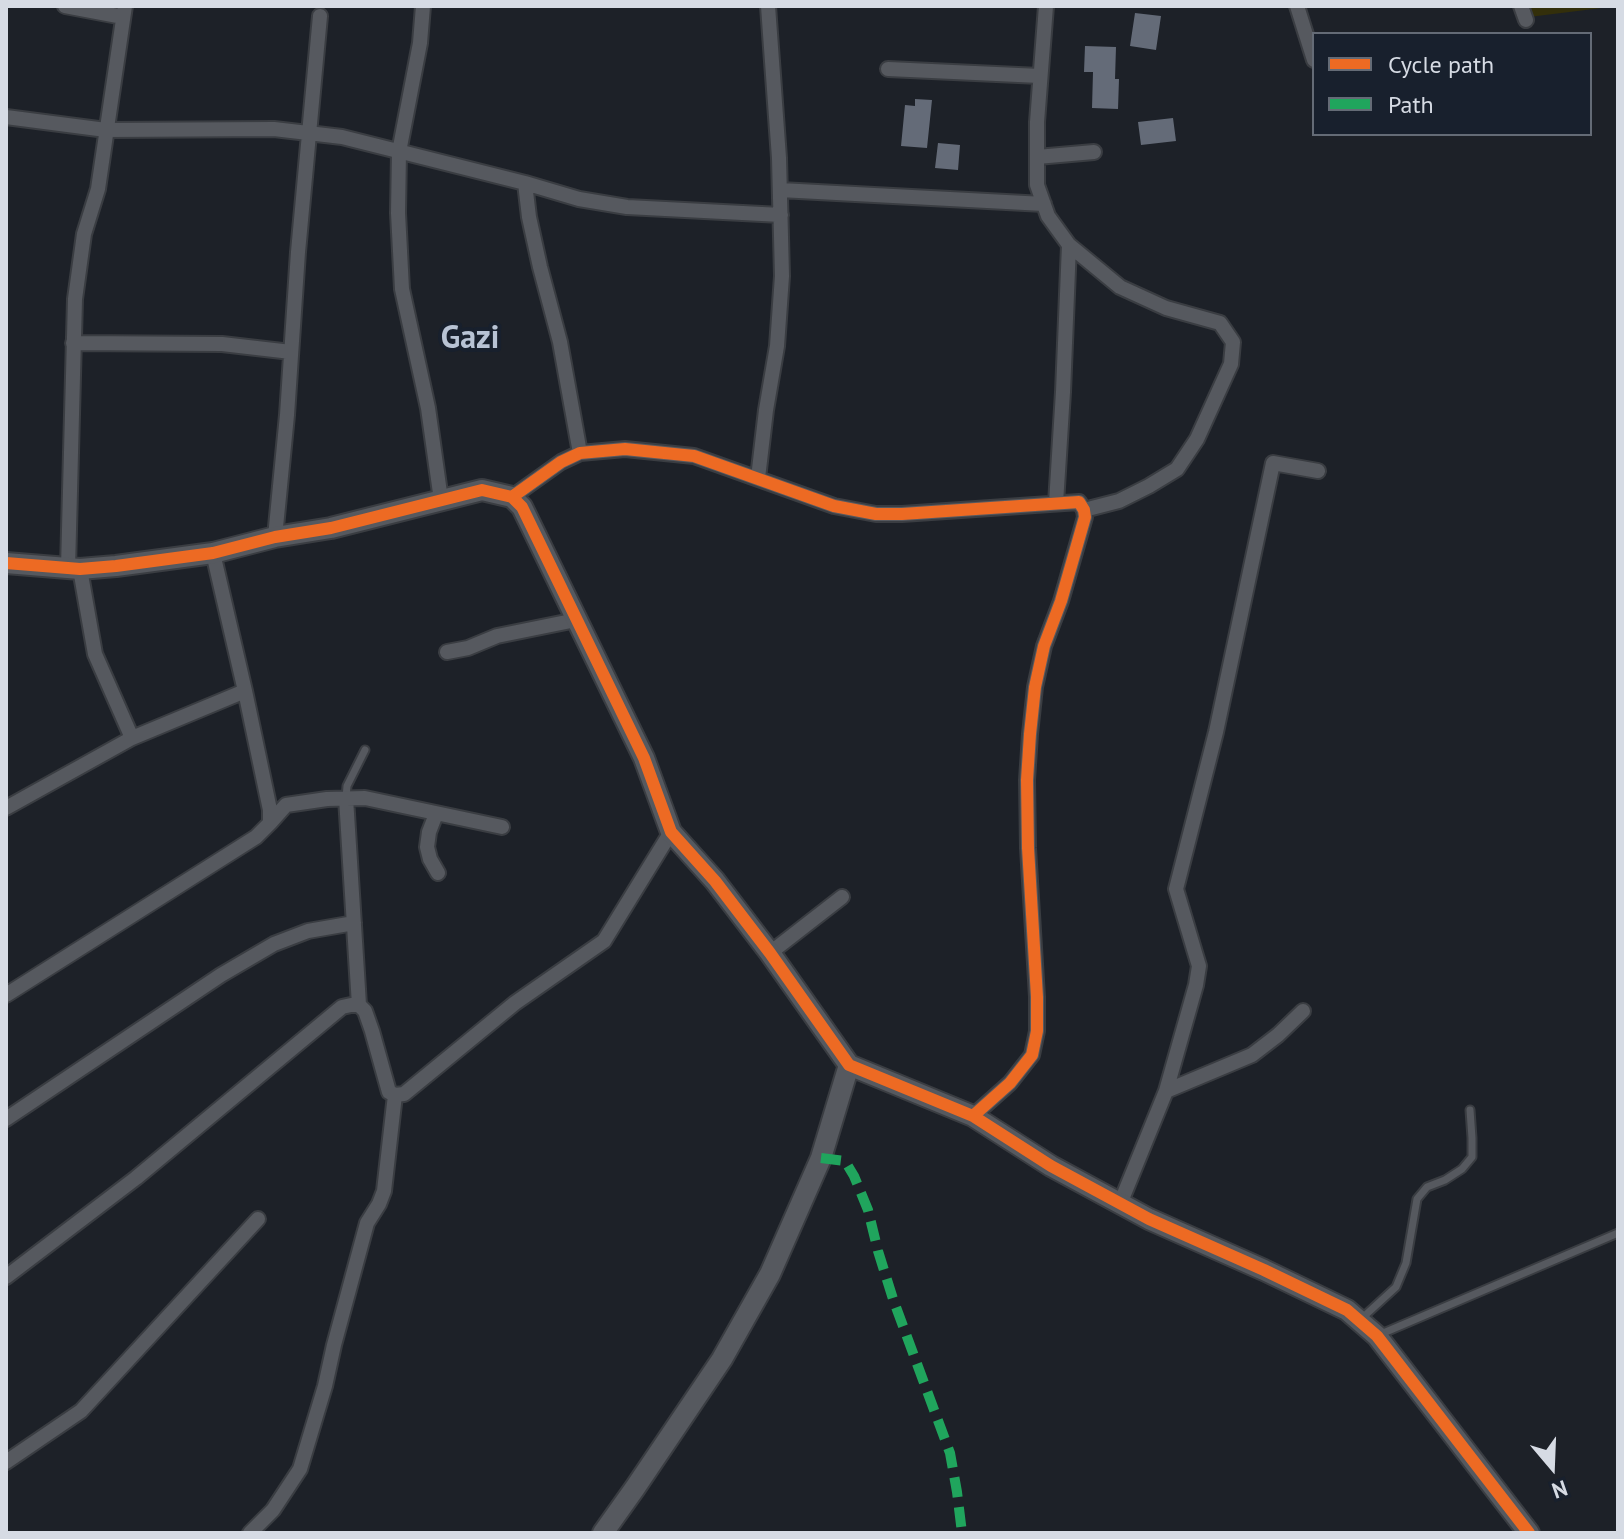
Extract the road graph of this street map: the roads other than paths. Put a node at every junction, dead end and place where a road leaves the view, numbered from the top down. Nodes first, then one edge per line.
1 (65, 6) edge
2 (423, 6) edge
3 (768, 6) edge
4 (1046, 6) edge
5 (1297, 6) edge
6 (124, 12) edge
7 (320, 16) dead end
8 (1312, 54) edge
9 (888, 69) dead end
10 (1040, 76) junction
11 (6, 117) edge
12 (106, 130) junction
13 (310, 133) junction
14 (399, 152) junction
15 (1094, 152) dead end
16 (1037, 157) junction
17 (525, 183) junction
18 (780, 190) junction
19 (1044, 204) junction
20 (781, 215) junction
21 (1069, 245) junction
22 (73, 343) junction
23 (291, 352) junction
24 (580, 453) junction
25 (1318, 471) dead end
26 (758, 478) junction
27 (512, 497) junction
28 (441, 500) junction
29 (1056, 503) junction
30 (1084, 510) junction
31 (275, 537) junction
32 (213, 553) junction
33 (6, 563) edge
34 (74, 569) junction
35 (576, 620) junction
36 (447, 652) dead end
37 (245, 691) junction
38 (132, 738) junction
39 (365, 750) dead end
40 (346, 798) junction
41 (6, 808) edge
42 (436, 814) junction
43 (270, 823) junction
44 (502, 827) dead end
45 (671, 832) junction
46 (438, 873) dead end
47 (842, 897) dead end
48 (354, 923) junction
49 (770, 953) junction
50 (6, 995) edge
51 (359, 1005) junction
52 (1303, 1011) dead end
53 (849, 1065) junction
54 (1166, 1091) junction
55 (395, 1095) junction
56 (1470, 1110) dead end
57 (973, 1116) junction
58 (6, 1119) edge
59 (1120, 1204) junction
60 (258, 1219) dead end
61 (1618, 1233) edge
62 (6, 1277) edge
63 (1359, 1321) junction
64 (1377, 1336) junction
65 (6, 1462) edge
66 (250, 1533) edge
67 (603, 1533) edge
68 (1529, 1533) edge

1 - 6 street
2 - 14 street
3 - 18 street
4 - 10 street
5 - 8 street
6 - 12 street
7 - 13 street
9 - 10 street
10 - 16 street
11 - 12 street
12 - 13 street
12 - 22 street
13 - 14 street
13 - 23 street
14 - 17 street
14 - 28 street
15 - 16 street
16 - 19 street
17 - 20 street
17 - 24 street
18 - 19 street
18 - 20 street
19 - 21 street
20 - 26 street
21 - 29 street
21 - 30 street
22 - 23 street
22 - 34 street
23 - 31 street
24 - 26 street
24 - 27 street
25 - 54 street
26 - 29 street
27 - 28 street
27 - 35 street
28 - 31 street
29 - 30 street
30 - 57 street
31 - 32 street
32 - 34 street
32 - 37 street
33 - 34 street
34 - 38 street
35 - 36 street
35 - 45 street
37 - 38 street
37 - 43 street
38 - 41 street
39 - 40 lane
40 - 42 street
40 - 43 street
40 - 48 street
42 - 44 street
42 - 46 street
43 - 50 street
45 - 49 street
45 - 55 street
47 - 49 street
48 - 51 street
48 - 58 street
49 - 53 street
51 - 55 street
51 - 62 street
52 - 54 street
53 - 57 street
53 - 67 street
54 - 59 street
55 - 66 street
56 - 63 lane
57 - 59 street
59 - 63 street
60 - 65 street
61 - 64 lane
63 - 64 street
64 - 68 street

